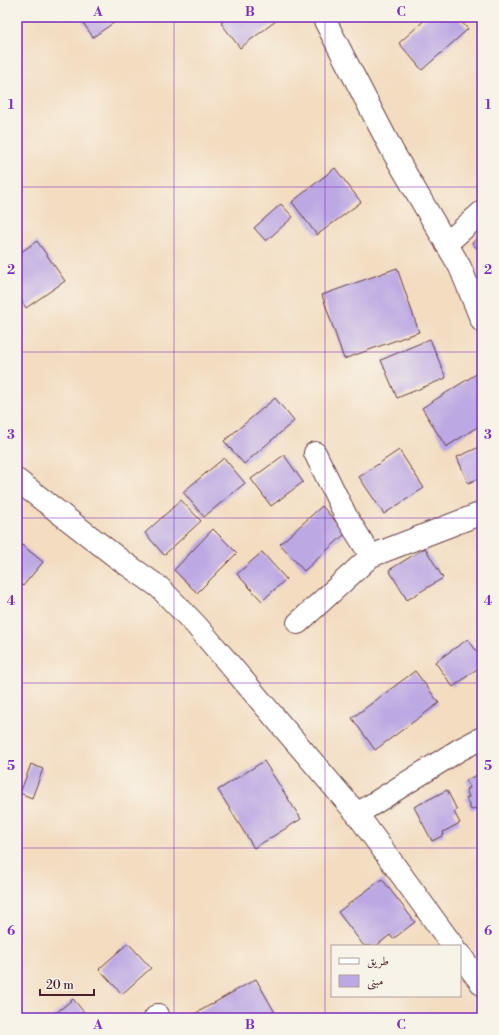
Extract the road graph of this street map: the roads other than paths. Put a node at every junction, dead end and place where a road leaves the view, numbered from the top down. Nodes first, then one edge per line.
1 (323, 17) edge
2 (482, 212) edge
3 (446, 244) junction
4 (482, 321) edge
5 (315, 453) dead end
6 (17, 480) edge
7 (482, 513) edge
8 (371, 556) junction
9 (298, 623) dead end
10 (482, 738) edge
11 (357, 814) junction
12 (452, 945) edge
13 (461, 956) edge
14 (482, 984) edge

1 - 3 street
2 - 3 street
3 - 4 street
5 - 8 street
6 - 11 street
7 - 8 street
8 - 9 street
10 - 11 street
11 - 12 street
13 - 14 street

